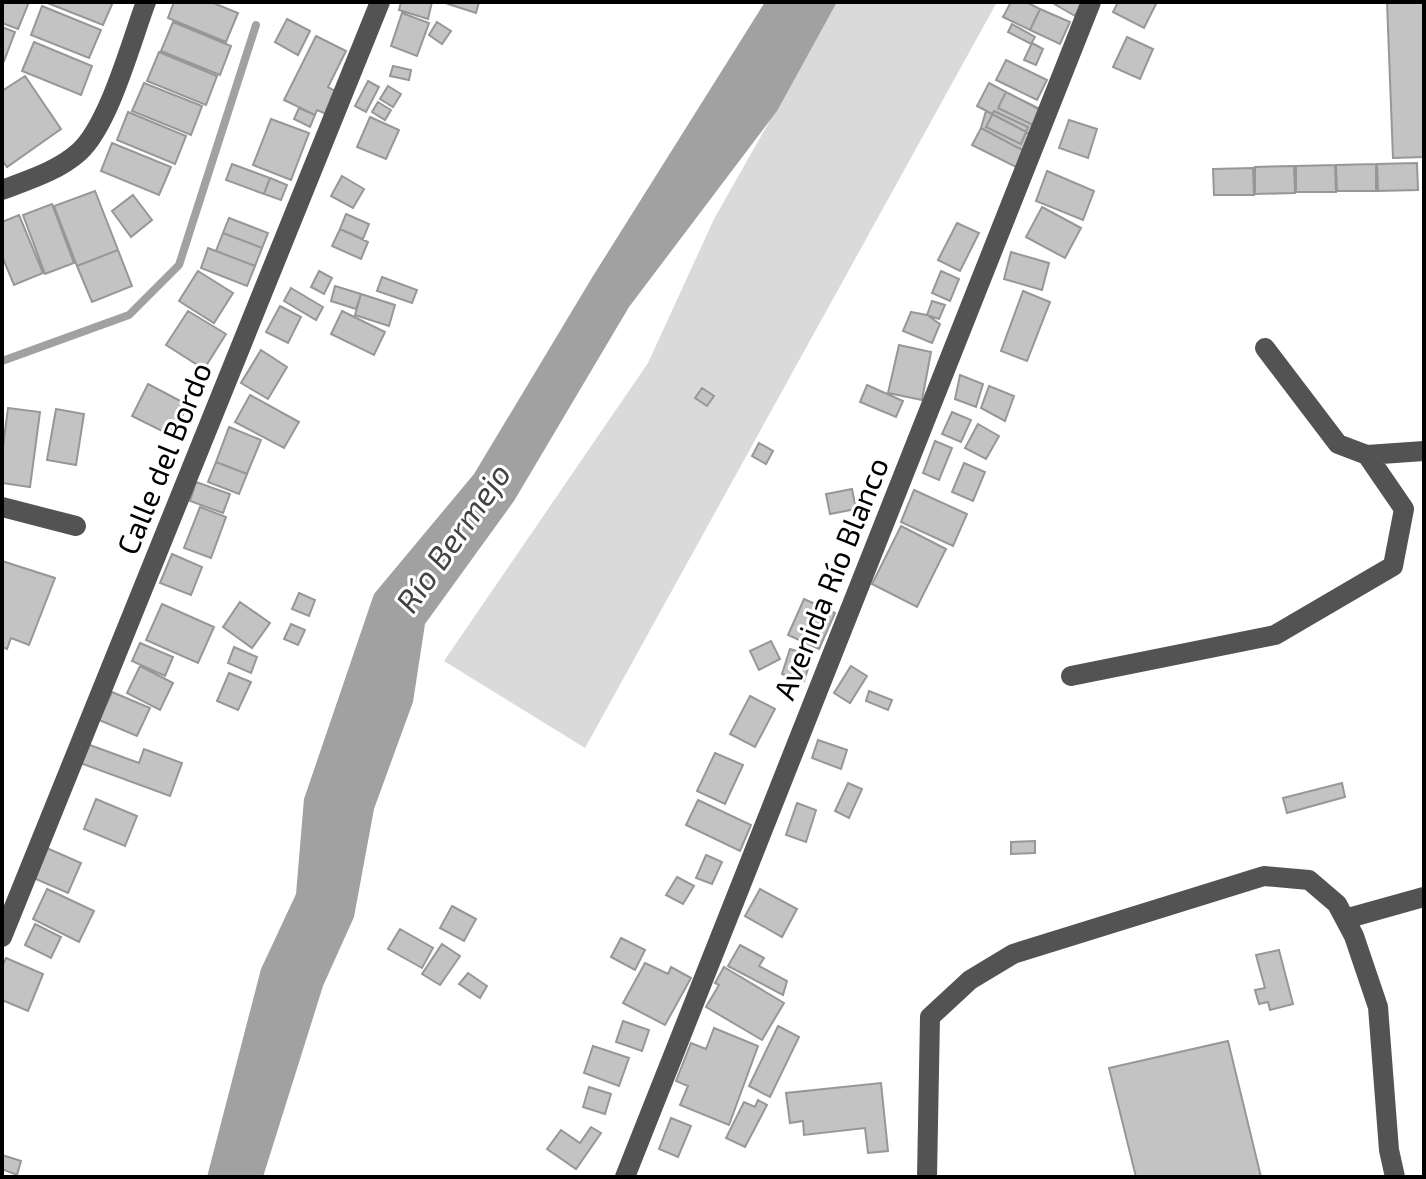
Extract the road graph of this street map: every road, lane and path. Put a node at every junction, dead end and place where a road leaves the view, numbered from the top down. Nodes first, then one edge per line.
1 (146, 2) edge
2 (380, 2) edge
3 (1091, 2) edge
4 (2, 190) edge
5 (1265, 348) dead end
6 (1424, 451) edge
7 (1367, 455) junction
8 (2, 507) edge
9 (76, 526) dead end
10 (1071, 676) dead end
11 (1424, 897) edge
12 (1345, 919) junction
13 (2, 937) edge
14 (625, 1177) edge
15 (927, 1177) edge
16 (1395, 1177) edge

1 - 4 street
2 - 13 street, Calle del Bordo
3 - 14 street, Avenida Río Blanco
5 - 7 street
6 - 7 street
7 - 10 street
8 - 9 street
11 - 12 street
12 - 15 street
12 - 16 street

